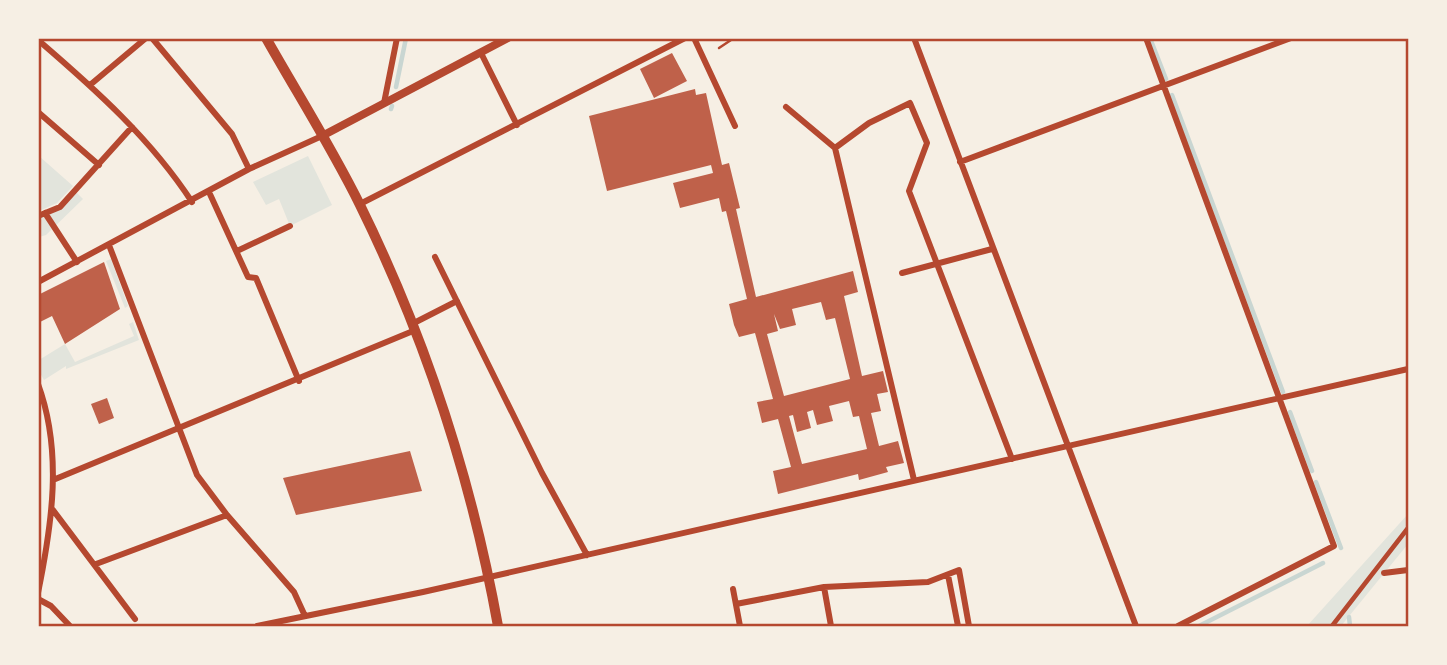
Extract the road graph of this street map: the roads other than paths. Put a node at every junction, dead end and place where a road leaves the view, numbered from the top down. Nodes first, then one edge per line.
1 (146, 38) edge
2 (152, 38) edge
3 (266, 38) edge
4 (397, 38) edge
5 (508, 38) edge
6 (685, 38) edge
7 (694, 38) edge
8 (914, 38) edge
9 (1146, 38) edge
10 (1291, 38) edge
11 (38, 40) edge
12 (495, 41) edge
13 (481, 53) junction
14 (90, 85) junction
15 (1164, 86) junction
16 (384, 103) junction
17 (786, 107) dead end
18 (38, 112) edge
19 (517, 125) junction
20 (735, 126) dead end
21 (132, 127) junction
22 (322, 136) junction
23 (835, 148) junction
24 (960, 162) junction
25 (99, 165) junction
26 (249, 169) junction
27 (209, 192) junction
28 (192, 202) junction
29 (359, 204) junction
30 (42, 214) edge
31 (289, 226) dead end
32 (109, 245) junction
33 (992, 249) junction
34 (237, 251) junction
35 (435, 257) dead end
36 (77, 262) junction
37 (938, 263) junction
38 (902, 273) dead end
39 (38, 282) edge
40 (457, 301) junction
41 (412, 328) junction
42 (1409, 369) edge
43 (299, 381) junction
44 (38, 384) edge
45 (1279, 399) junction
46 (178, 429) junction
47 (1067, 447) junction
48 (1012, 459) junction
49 (53, 480) junction
50 (914, 480) junction
51 (53, 510) junction
52 (227, 515) junction
53 (1409, 528) edge
54 (587, 555) junction
55 (96, 564) junction
56 (1409, 570) edge
57 (1384, 573) dead end
58 (948, 575) junction
59 (489, 577) junction
60 (824, 587) junction
61 (733, 589) dead end
62 (38, 593) edge
63 (38, 599) edge
64 (736, 604) junction
65 (305, 616) junction
66 (135, 619) dead end
67 (69, 626) edge
68 (257, 626) edge
69 (498, 626) edge
70 (740, 626) edge
71 (831, 626) edge
72 (958, 626) edge
73 (970, 626) edge
74 (1136, 626) edge
75 (1178, 626) edge
76 (1332, 626) edge

1 - 14 street
2 - 26 street
3 - 22 main road
4 - 16 street
5 - 12 street
6 - 19 street
7 - 20 street
8 - 24 street
9 - 15 street
10 - 15 street
11 - 14 street
12 - 13 street
13 - 16 street
13 - 19 street
14 - 21 street
15 - 24 street
15 - 45 street
16 - 22 street
17 - 23 street
18 - 25 street
19 - 29 street
21 - 25 street
21 - 28 street
22 - 26 street
22 - 29 main road
23 - 37 street
23 - 50 street
24 - 33 street
25 - 30 street
26 - 27 street
27 - 28 street
27 - 34 street
28 - 32 street
29 - 41 main road
30 - 36 street
31 - 34 street
32 - 36 street
32 - 46 street
33 - 37 street
33 - 47 street
34 - 43 street
35 - 40 street
36 - 39 street
37 - 38 street
37 - 48 street
40 - 41 street
40 - 54 street
41 - 43 street
41 - 59 main road
42 - 45 street
43 - 46 street
44 - 49 street
45 - 47 street
45 - 75 street
46 - 49 street
46 - 52 street
47 - 48 street
47 - 74 street
48 - 50 street
49 - 51 street
50 - 54 street
51 - 55 street
51 - 62 street
52 - 55 street
52 - 65 street
53 - 76 street
54 - 59 street
55 - 66 street
56 - 57 street
58 - 60 street
58 - 72 street
58 - 73 street
59 - 65 street
59 - 69 main road
60 - 64 street
60 - 71 street
61 - 64 street
63 - 67 street
64 - 70 street
65 - 68 street

